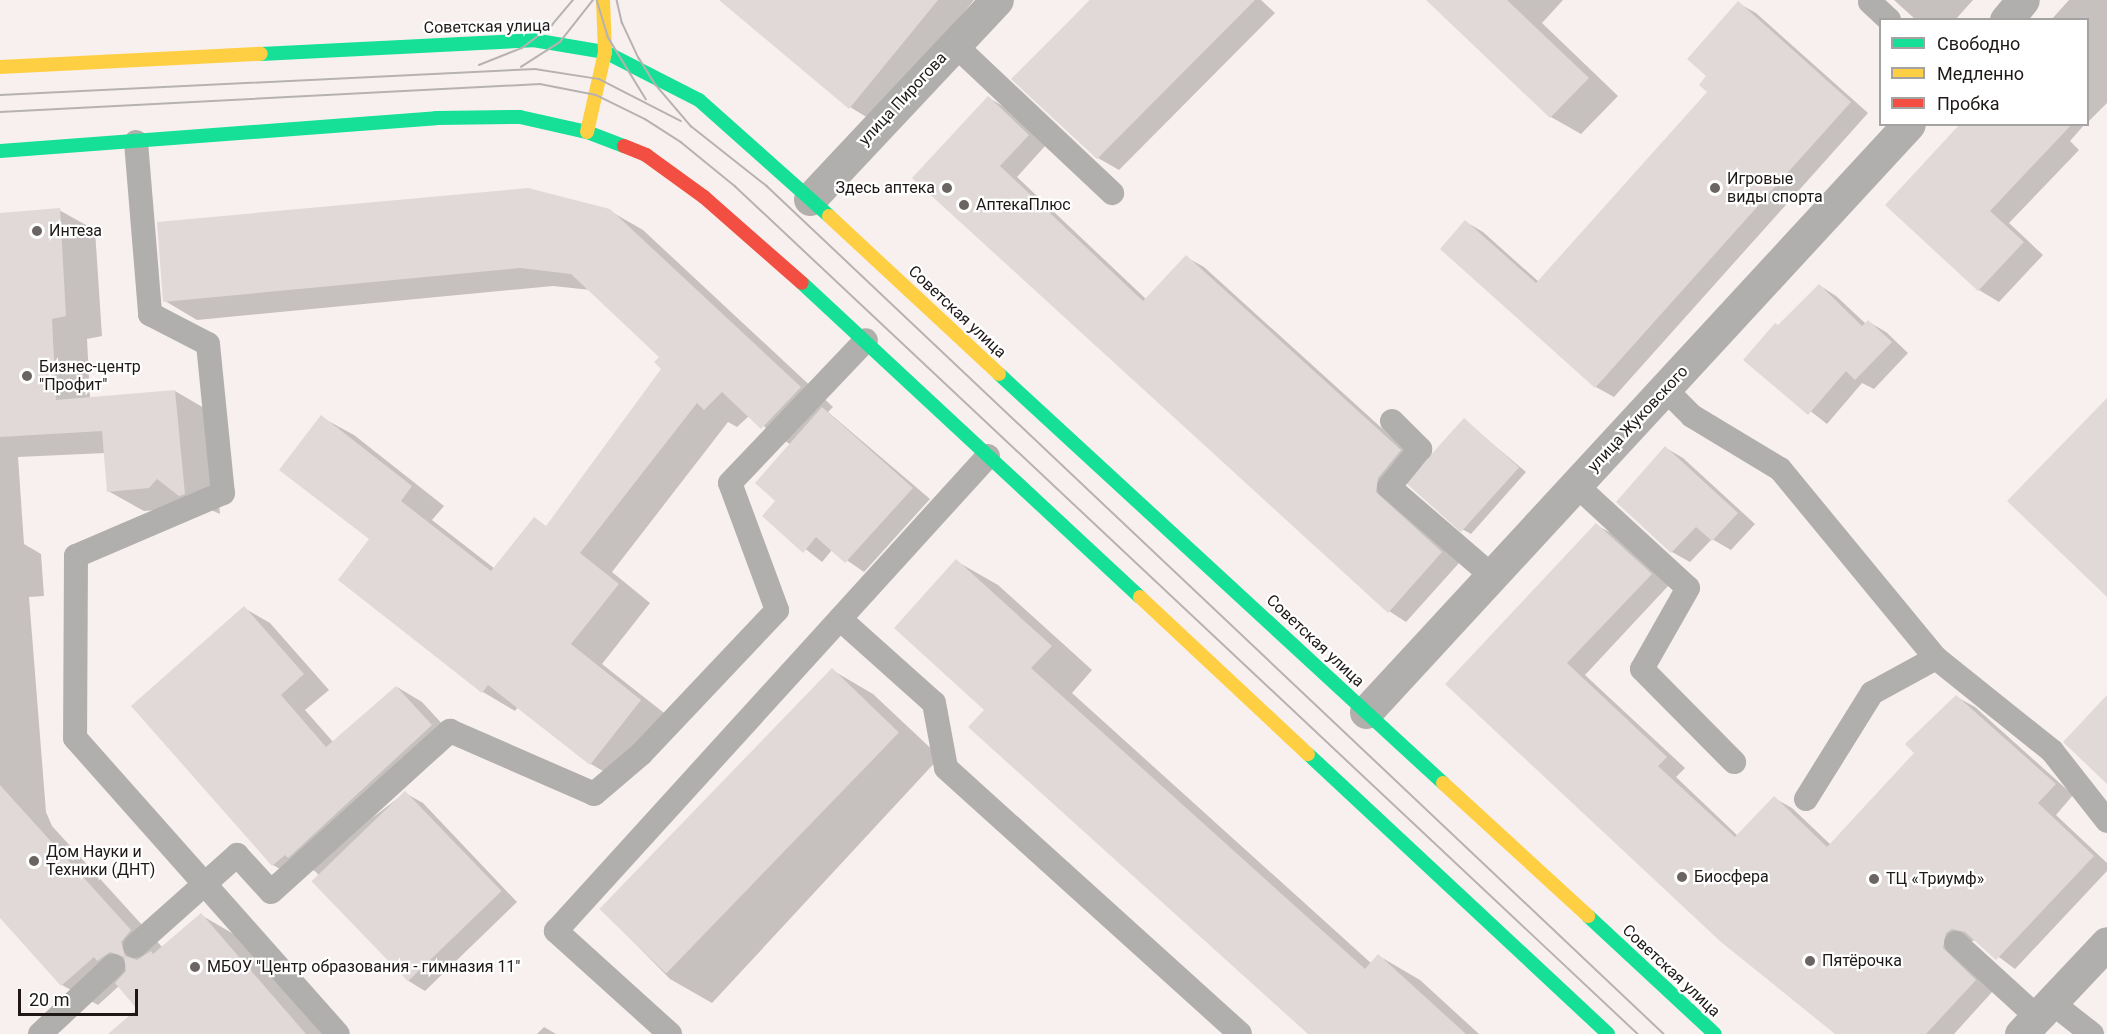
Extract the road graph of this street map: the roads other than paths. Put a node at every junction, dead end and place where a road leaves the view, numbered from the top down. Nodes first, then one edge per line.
1 (603, 0) edge
2 (997, 0) edge
3 (2023, 0) edge
4 (1870, 2) dead end
5 (1888, 18) edge
6 (2008, 18) edge
7 (955, 45) junction
8 (605, 52) junction
9 (0, 67) edge
10 (1907, 126) edge
11 (587, 132) junction
12 (136, 142) junction
13 (0, 151) edge
14 (1112, 193) dead end
15 (810, 199) junction
16 (866, 340) junction
17 (1665, 389) junction
18 (1392, 421) dead end
19 (988, 456) junction
20 (1576, 485) junction
21 (1492, 576) junction
22 (840, 619) junction
23 (1936, 658) junction
24 (1366, 712) junction
25 (1734, 762) dead end
26 (1806, 799) dead end
27 (2107, 821) edge
28 (203, 886) junction
29 (1956, 943) dead end
30 (2107, 943) edge
31 (135, 946) dead end
32 (113, 966) dead end
33 (2037, 1017) edge
34 (1606, 1033) edge
35 (40, 1034) edge
36 (338, 1034) edge
37 (670, 1034) edge
38 (1240, 1034) edge
39 (1715, 1034) edge
40 (2092, 1034) edge

1 - 8 main road
2 - 7 street, улица Пирогова
3 - 6 street
4 - 5 lane
7 - 14 lane
7 - 15 street, улица Пирогова
8 - 9 main road, Советская улица
8 - 11 main road
8 - 15 main road, Советская улица
10 - 17 street, улица Жуковского
11 - 12 main road
11 - 16 main road
12 - 13 main road
12 - 28 lane
15 - 24 main road, Советская улица
16 - 19 main road
16 - 28 lane
17 - 20 street, улица Жуковского
17 - 23 lane
18 - 21 lane
19 - 22 lane
19 - 34 main road
20 - 21 street, улица Жуковского
20 - 25 lane
21 - 24 street, улица Жуковского
22 - 37 lane
22 - 38 lane
23 - 26 lane
23 - 27 lane
24 - 39 main road, Советская улица
28 - 31 lane
28 - 36 lane
29 - 33 lane
30 - 33 street
32 - 35 lane
33 - 40 lane

